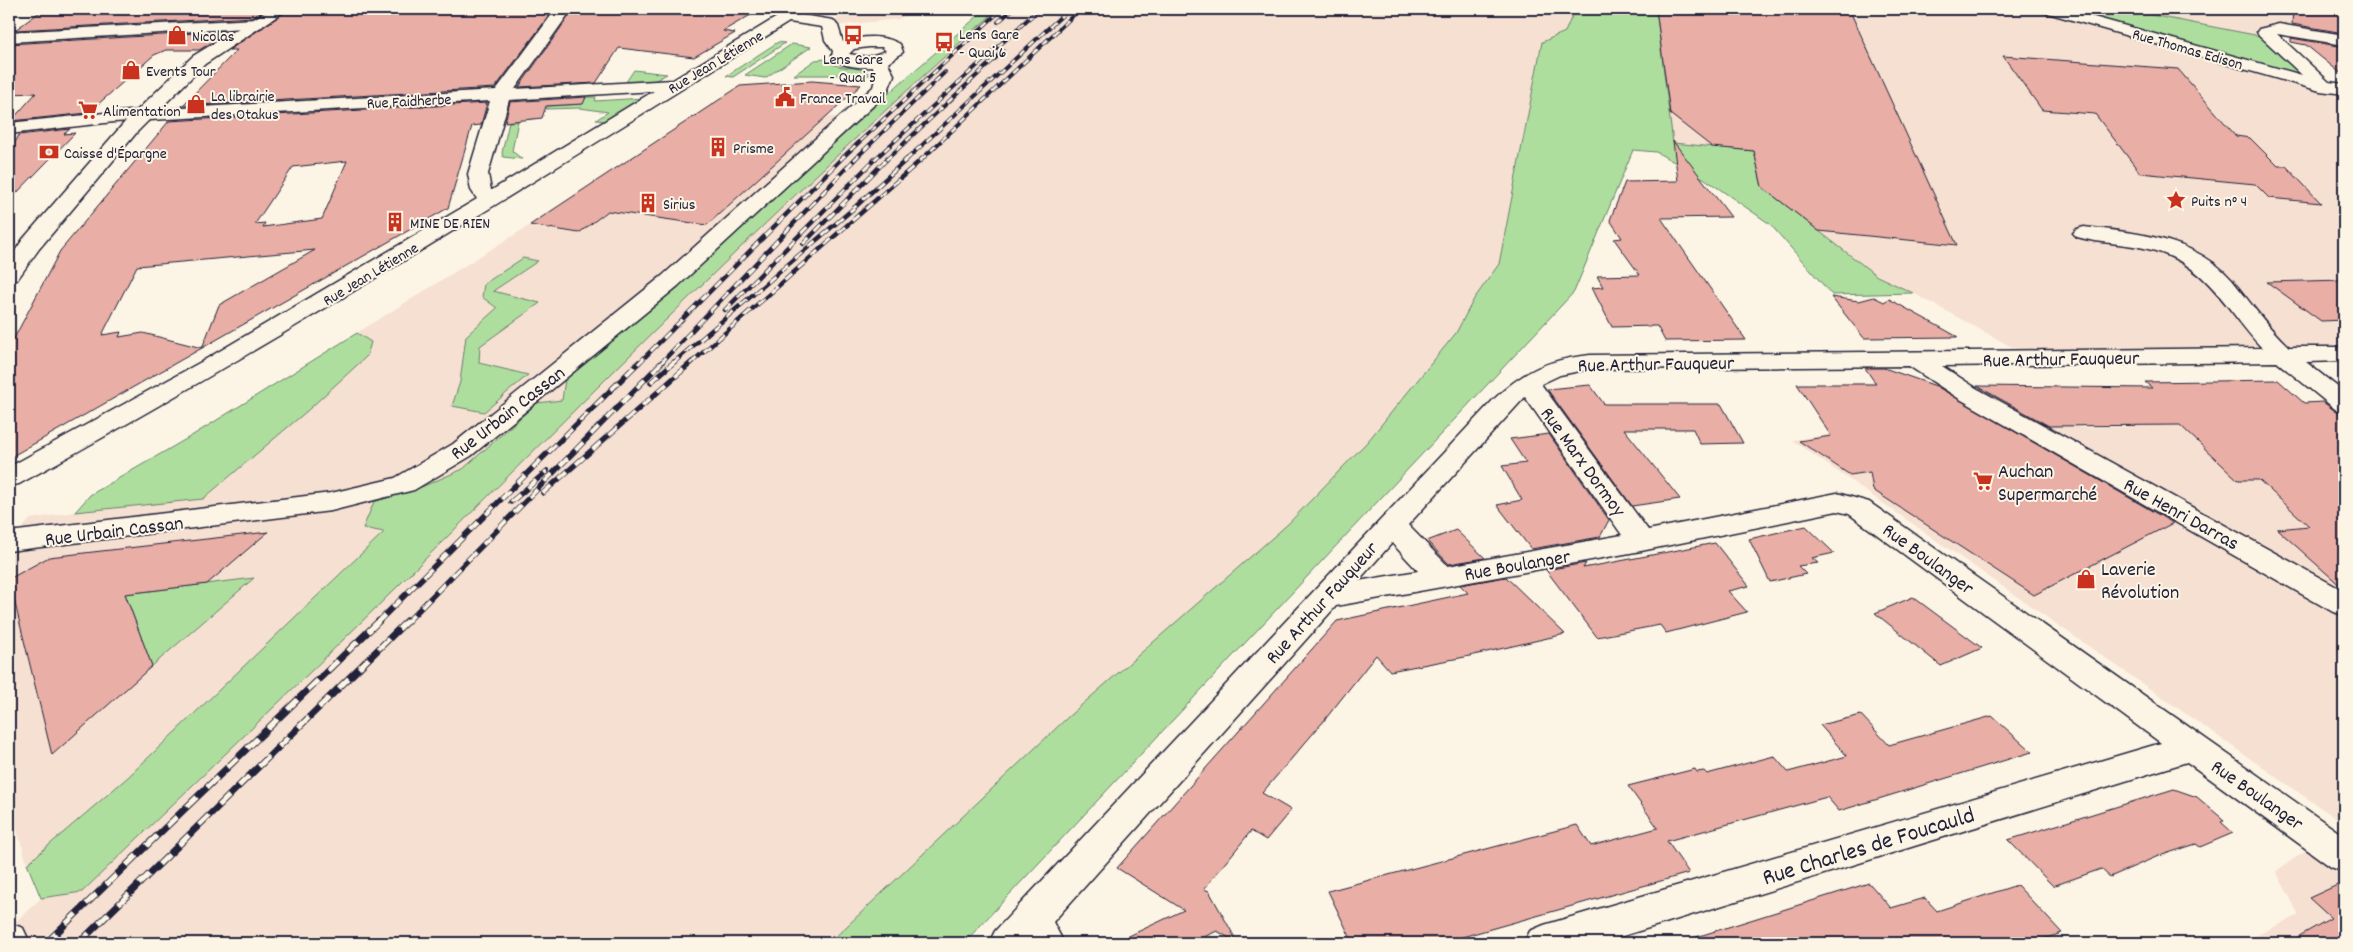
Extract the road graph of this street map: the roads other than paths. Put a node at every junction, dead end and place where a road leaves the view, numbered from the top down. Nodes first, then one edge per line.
1 (280, 9) edge
2 (564, 9) edge
3 (2049, 9) edge
4 (793, 13) edge
5 (256, 24) junction
6 (9, 37) edge
7 (2344, 40) edge
8 (674, 85) junction
9 (2326, 87) junction
10 (2344, 89) edge
11 (501, 95) junction
12 (2344, 104) edge
13 (143, 115) junction
14 (9, 128) edge
15 (489, 201) junction
16 (2084, 233) dead end
17 (9, 275) edge
18 (2344, 354) edge
19 (2283, 355) junction
20 (1917, 360) junction
21 (1527, 382) junction
22 (2344, 404) edge
23 (9, 478) edge
24 (1391, 525) junction
25 (1641, 541) junction
26 (9, 542) edge
27 (1442, 577) junction
28 (1324, 598) junction
29 (2344, 604) edge
30 (2192, 747) junction
31 (2344, 856) edge
32 (1028, 936) edge
33 (1544, 943) edge

1 - 5 street
2 - 11 street
3 - 9 street, Rue Thomas Edison
4 - 8 street, Rue Jean Létienne
4 - 26 street, Rue Urbain Cassan
5 - 6 street
5 - 13 street
7 - 9 street
8 - 11 street, Rue Faidherbe
8 - 15 street, Rue Jean Létienne
9 - 10 street, Rue Thomas Edison
9 - 12 street
11 - 13 street, Rue Faidherbe
11 - 15 street
13 - 14 street, Rue Faidherbe
13 - 17 street
15 - 23 street, Rue Jean Létienne
16 - 19 street
18 - 19 street, Rue Arthur Fauqueur
19 - 20 street, Rue Arthur Fauqueur
19 - 22 street
20 - 21 street, Rue Arthur Fauqueur
20 - 29 street, Rue Henri Darras
21 - 24 street, Rue Arthur Fauqueur
21 - 25 street, Rue Marx Dormoy
24 - 27 street, Rue Boulanger
24 - 28 street, Rue Arthur Fauqueur
25 - 27 street, Rue Boulanger
25 - 30 street, Rue Boulanger
27 - 28 street, Rue Boulanger
28 - 32 street, Rue Arthur Fauqueur
30 - 31 street, Rue Boulanger
30 - 33 street, Rue Charles de Foucauld

